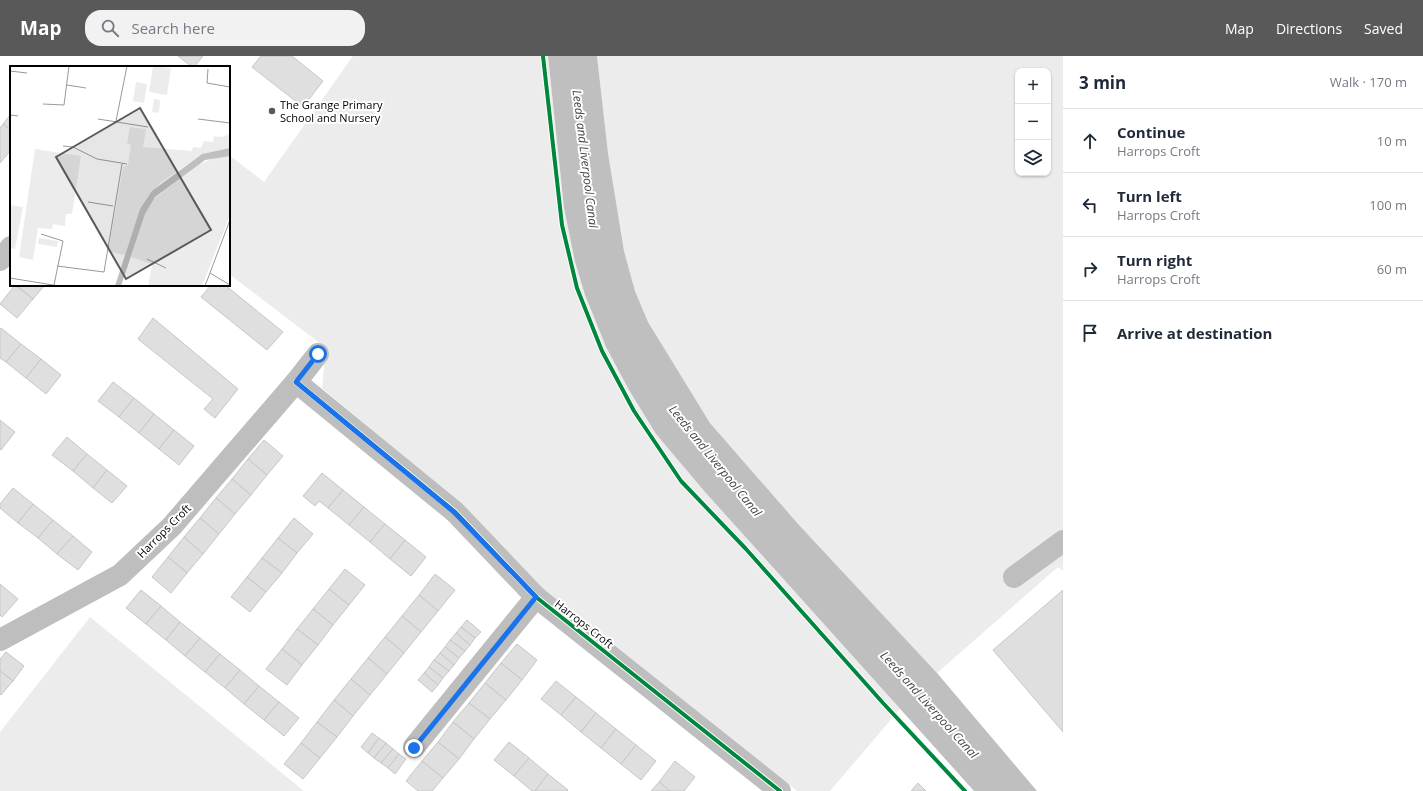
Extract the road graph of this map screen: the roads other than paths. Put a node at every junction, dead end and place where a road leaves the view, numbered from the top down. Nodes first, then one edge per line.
1 (10, 248) edge
2 (0, 260) edge
3 (318, 354) dead end
4 (296, 382) junction
5 (1063, 541) edge
6 (1014, 577) dead end
7 (536, 597) junction
8 (0, 640) edge
9 (414, 748) dead end
10 (780, 791) edge

1 - 2 street
3 - 4 street, Harrops Croft
4 - 7 street, Harrops Croft
4 - 8 street, Harrops Croft
5 - 6 street
7 - 9 street
7 - 10 street, Harrops Croft

